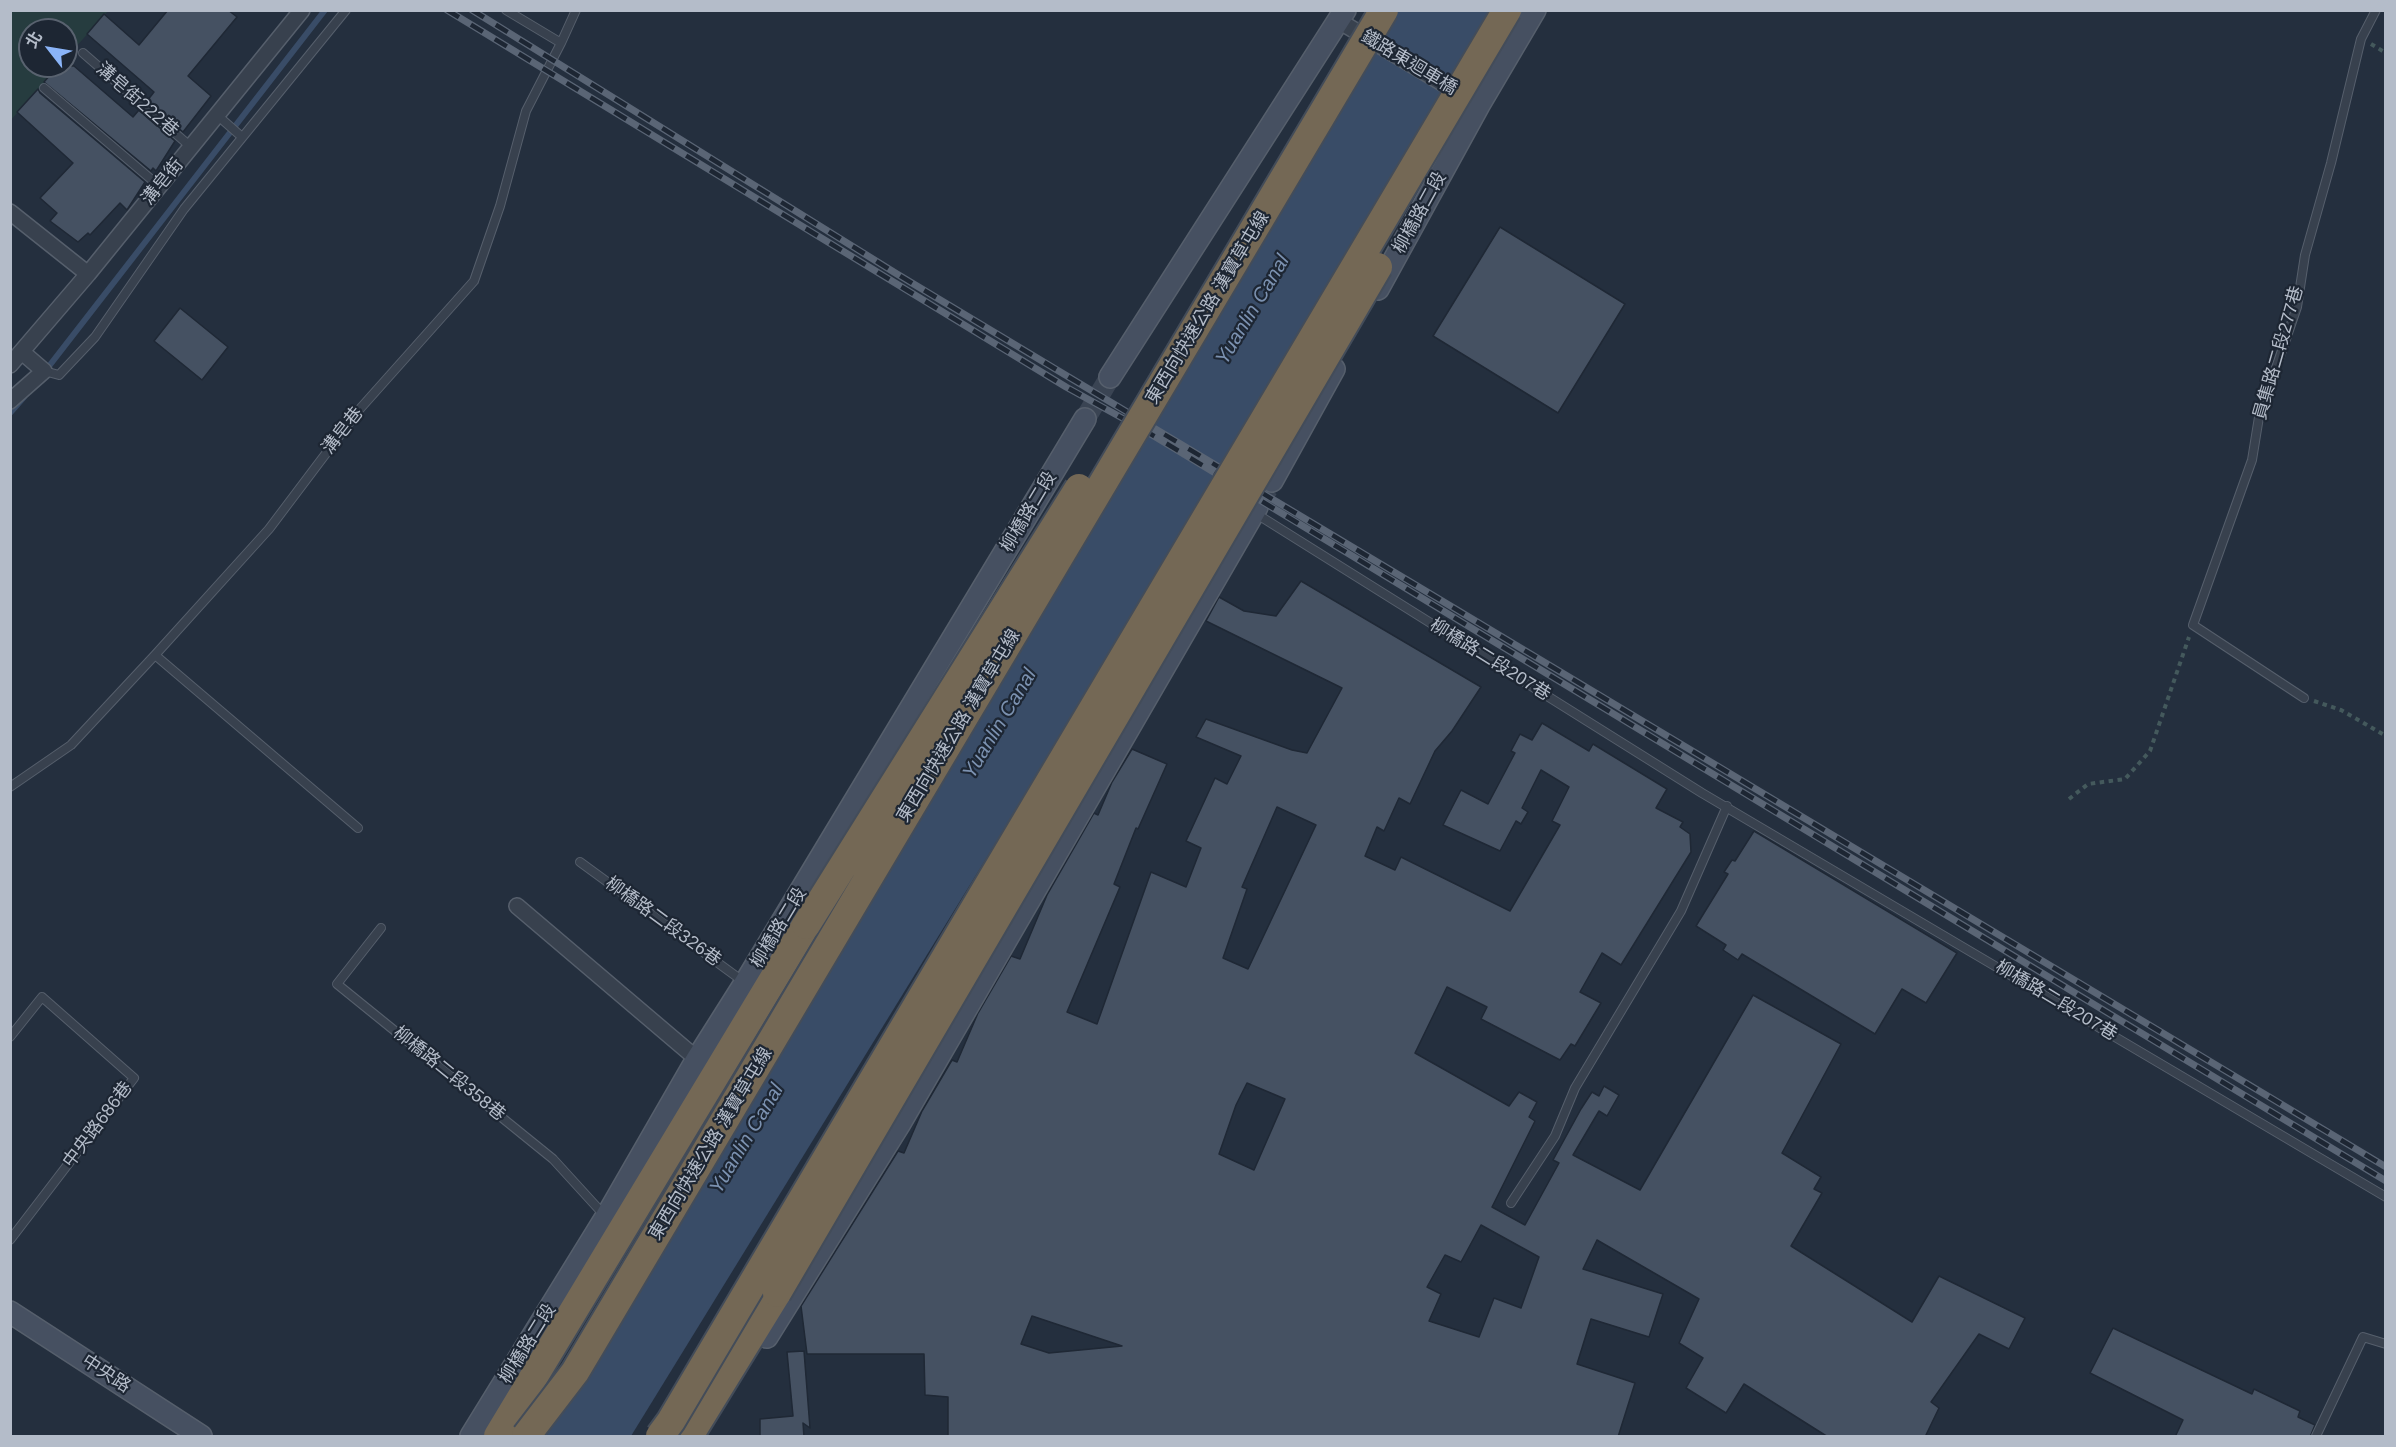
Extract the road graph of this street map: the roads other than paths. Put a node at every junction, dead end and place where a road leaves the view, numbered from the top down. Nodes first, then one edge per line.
1 (303, 10) edge
2 (346, 10) edge
3 (506, 10) edge
4 (576, 10) edge
5 (1384, 10) edge
6 (1507, 10) edge
7 (1535, 10) edge
8 (2376, 10) edge
9 (1342, 16) edge
10 (561, 44) junction
11 (83, 53) dead end
12 (44, 88) dead end
13 (1449, 98) junction
14 (1479, 105) junction
15 (217, 115) junction
16 (1318, 123) junction
17 (243, 137) junction
18 (191, 147) junction
19 (159, 186) junction
20 (10, 212) edge
21 (88, 274) junction
22 (22, 352) junction
23 (10, 365) edge
24 (44, 371) junction
25 (10, 375) edge
26 (1110, 377) tunnel mouth
27 (10, 401) edge
28 (1085, 419) tunnel mouth
29 (1272, 481) tunnel mouth
30 (1255, 510) joint
31 (156, 656) junction
32 (2304, 698) road end
33 (10, 787) edge
34 (1727, 806) junction
35 (358, 828) dead end
36 (580, 861) dead end
37 (517, 906) dead end
38 (381, 928) dead end
39 (745, 983) junction
40 (10, 1037) edge
41 (697, 1059) junction
42 (2385, 1197) edge
43 (1511, 1203) dead end
44 (606, 1217) junction
45 (10, 1240) edge
46 (10, 1312) edge
47 (2385, 1344) edge
48 (201, 1437) edge
49 (471, 1437) edge
50 (498, 1437) edge
51 (526, 1437) edge
52 (660, 1437) edge
53 (689, 1437) edge
54 (699, 1437) edge
55 (2316, 1437) edge

1 - 15 street, 溝皂街
2 - 17 lane
3 - 10 lane
4 - 10 lane, 溝皂巷
5 - 16 highway, 東西向快速公路 漢寶草屯線, bridge
6 - 13 highway, bridge
7 - 14 main road, 柳橋路二段
8 - 32 lane, 員集路二段277巷
9 - 13 street, 鐵路東迴車橋
9 - 26 main road
10 - 31 lane, 溝皂巷
11 - 18 lane, 溝皂街222巷
12 - 19 lane
13 - 14 street, 鐵路東迴車橋
13 - 52 highway, bridge
13 - 53 highway, bridge
14 - 29 main road, 柳橋路二段
15 - 17 lane
15 - 18 street, 溝皂街
16 - 50 highway, bridge
16 - 51 highway, 東西向快速公路 漢寶草屯線, bridge
17 - 24 lane
18 - 19 street, 溝皂街
19 - 21 street, 溝皂街
20 - 21 street
21 - 22 street, 溝皂街
22 - 23 street, 溝皂街
22 - 24 street
22 - 25 street, 溝皂街
24 - 27 street
28 - 39 main road, 柳橋路二段
30 - 34 lane, 柳橋路二段207巷
30 - 54 main road
31 - 33 lane, 溝皂巷
31 - 35 lane
34 - 42 lane, 柳橋路二段207巷
34 - 43 lane
36 - 39 lane, 柳橋路二段326巷
37 - 41 street
38 - 44 lane, 柳橋路二段358巷
39 - 41 main road, 柳橋路二段
40 - 45 lane, 中央路686巷
41 - 44 main road, 柳橋路二段
44 - 49 main road, 柳橋路二段
46 - 48 main road, 中央路
47 - 55 lane

